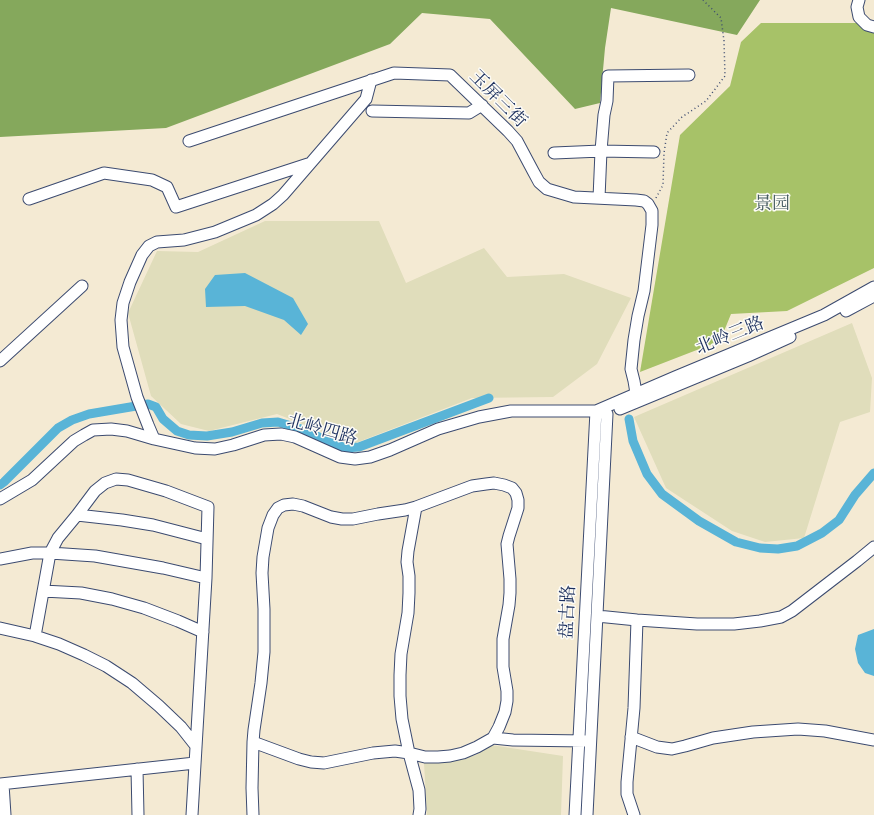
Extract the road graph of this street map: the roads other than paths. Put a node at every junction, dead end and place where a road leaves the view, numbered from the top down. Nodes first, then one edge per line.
1 (859, 0) edge
2 (874, 28) edge
3 (689, 75) dead end
4 (371, 80) junction
5 (482, 105) junction
6 (372, 112) dead end
7 (189, 141) dead end
8 (601, 151) junction
9 (654, 152) dead end
10 (554, 153) dead end
11 (310, 164) junction
12 (599, 198) junction
13 (30, 199) dead end
14 (82, 286) dead end
15 (874, 287) edge
16 (874, 296) edge
17 (0, 361) edge
18 (636, 393) junction
19 (601, 413) junction
20 (154, 439) junction
21 (0, 500) edge
22 (416, 507) junction
23 (77, 515) junction
24 (207, 539) junction
25 (874, 547) edge
26 (50, 553) junction
27 (0, 559) edge
28 (588, 563) junction
29 (599, 563) junction
30 (206, 578) junction
31 (43, 591) junction
32 (597, 616) junction
33 (637, 620) junction
34 (0, 628) edge
35 (203, 632) junction
36 (35, 636) junction
37 (631, 737) junction
38 (493, 738) junction
39 (874, 740) edge
40 (579, 741) junction
41 (253, 742) junction
42 (590, 742) junction
43 (196, 746) junction
44 (409, 752) junction
45 (196, 763) junction
46 (137, 769) junction
47 (2, 784) edge
48 (5, 815) edge
49 (138, 815) edge
50 (192, 815) edge
51 (253, 815) edge
52 (419, 815) edge
53 (575, 815) edge
54 (587, 815) edge
55 (634, 815) edge

1 - 2 street
3 - 8 street
4 - 5 street, 玉屏三街
4 - 7 street, 玉屏三街
4 - 11 street
5 - 6 street
5 - 12 street, 玉屏三街
8 - 9 street
8 - 10 street
8 - 12 street
11 - 13 street
11 - 20 street
12 - 18 street, 玉屏三街
14 - 17 street
15 - 18 street, 北岭三路
16 - 19 street, 北岭三路
18 - 19 street, 北岭三路
19 - 20 street, 北岭四路
19 - 28 street, 盘古路
19 - 29 street, 盘古路
20 - 21 street, 北岭四路
22 - 38 street
22 - 41 street
22 - 44 street
23 - 24 street
23 - 24 street
23 - 26 street
24 - 30 street
25 - 33 street
26 - 27 street
26 - 30 street
26 - 31 street
28 - 29 street
28 - 40 street, 盘古路
29 - 32 street, 盘古路
30 - 35 street
31 - 35 street
31 - 36 street
32 - 33 street
32 - 42 street, 盘古路
33 - 37 street
34 - 36 street
35 - 43 street
36 - 43 street
37 - 39 street
37 - 55 street
38 - 40 street
38 - 44 street
40 - 42 street
40 - 53 street, 盘古路
41 - 44 street
41 - 51 street
42 - 54 street, 盘古路
43 - 45 street
44 - 52 street
45 - 46 street
45 - 50 street
46 - 47 street
46 - 49 street
47 - 48 street

